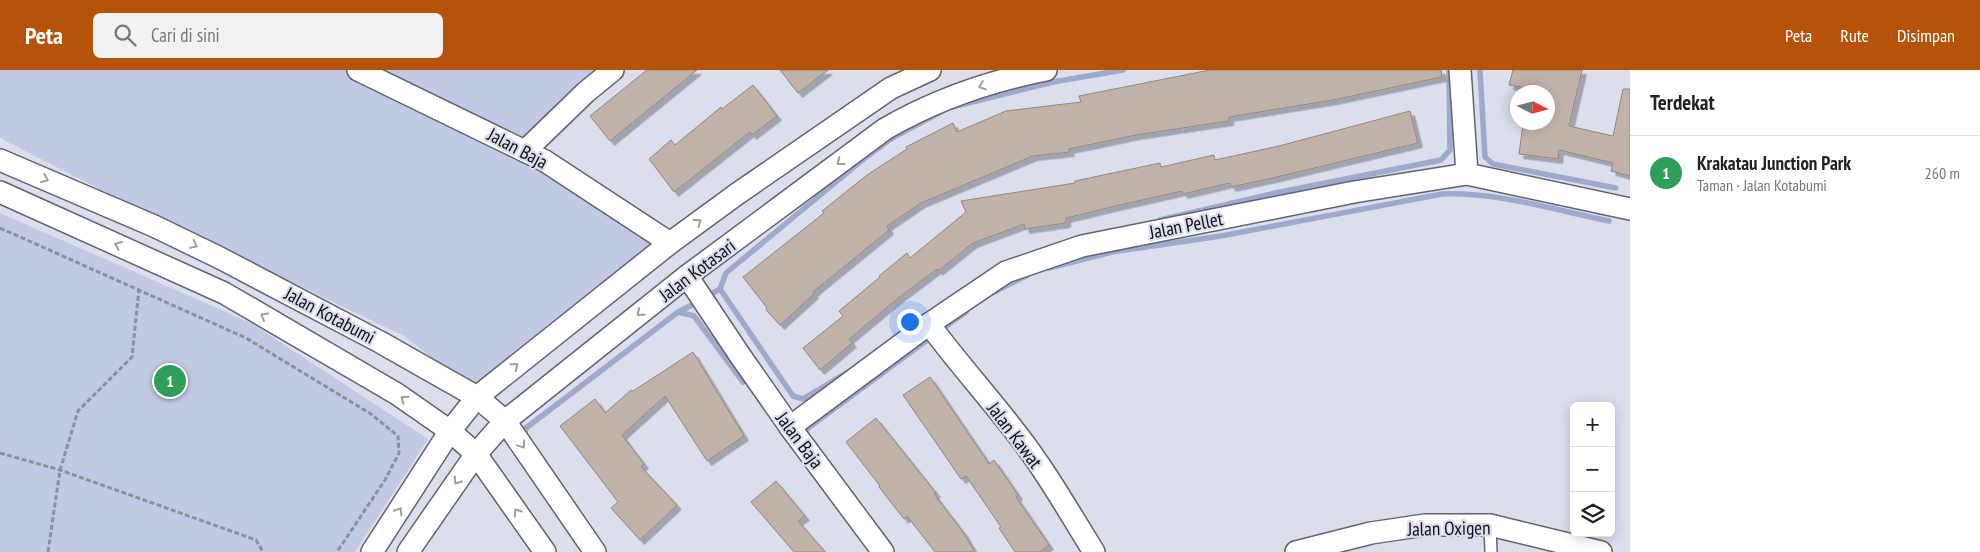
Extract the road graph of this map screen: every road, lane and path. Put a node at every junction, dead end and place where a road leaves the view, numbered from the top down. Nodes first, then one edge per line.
1 (358, 70) edge
2 (613, 70) edge
3 (930, 70) edge
4 (1046, 70) edge
5 (1460, 70) edge
6 (891, 88) junction
7 (906, 117) junction
8 (525, 151) junction
9 (0, 160) edge
10 (1467, 174) junction
11 (0, 192) edge
12 (1630, 209) edge
13 (0, 228) edge
14 (670, 242) junction
15 (689, 278) junction
16 (139, 290) junction
17 (934, 331) junction
18 (477, 397) junction
19 (505, 421) junction
20 (790, 427) junction
21 (450, 431) junction
22 (0, 453) edge
23 (476, 454) junction
24 (60, 470) junction
25 (1490, 525) junction
26 (48, 552) edge
27 (263, 552) edge
28 (337, 552) edge
29 (372, 552) edge
30 (408, 552) edge
31 (545, 552) edge
32 (595, 552) edge
33 (883, 552) edge
34 (1094, 552) edge
35 (1296, 552) edge
36 (1491, 552) edge
37 (1601, 552) edge

1 - 8 street, Jalan Baja
2 - 8 street
3 - 6 street, Jalan Kotasari
4 -> 7 street, Jalan Kotasari
5 - 10 street
6 - 7 street
14 -> 6 street, Jalan Kotasari
7 -> 15 street, Jalan Kotasari
8 - 14 street, Jalan Baja
9 -> 18 street, Jalan Kotabumi
10 - 12 street, Jalan Pellet
10 - 17 street, Jalan Pellet
21 -> 11 street, Jalan Kotabumi
13 - 16 path
18 -> 14 street, Jalan Kotasari
15 -> 19 street, Jalan Kotasari
15 - 20 street, Jalan Baja
16 - 24 path
16 - 28 path
17 - 20 street, Jalan Pellet
17 - 34 street, Jalan Kawat
18 - 19 street, Jalan Kotabumi
18 - 21 street, Jalan Kotasari
19 - 23 street, Jalan Kotasari
19 -> 32 street, Jalan Kotabumi
20 - 33 street, Jalan Baja
21 - 23 street, Jalan Kotabumi
29 -> 21 street, Jalan Kotasari
22 - 24 path
23 -> 30 street, Jalan Kotasari
31 -> 23 street, Jalan Kotabumi
24 - 26 path
24 - 27 path
25 - 35 street, Jalan Oxigen
25 - 36 lane
25 - 37 street, Jalan Oxigen

